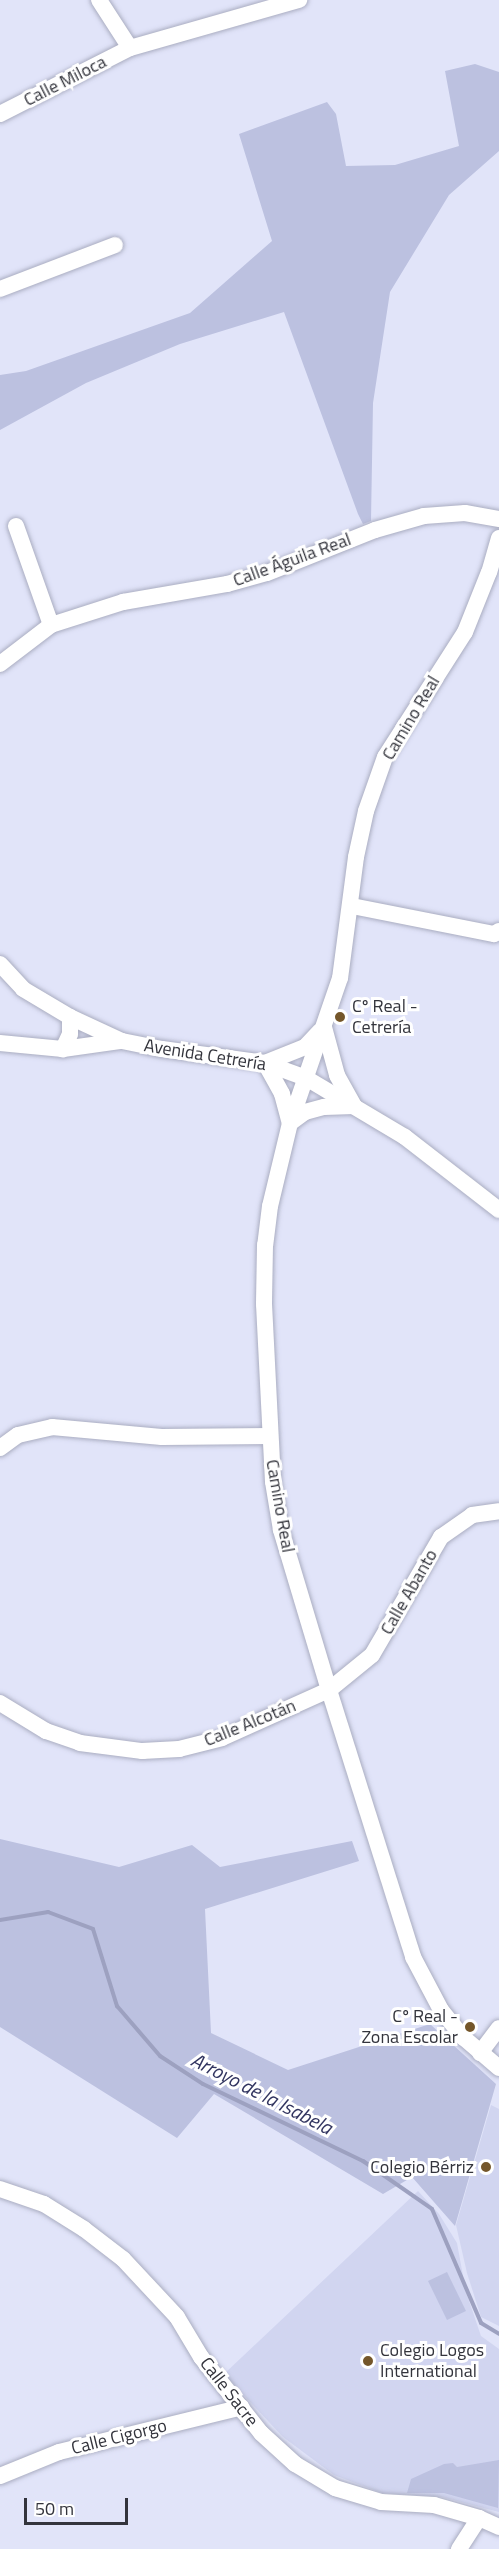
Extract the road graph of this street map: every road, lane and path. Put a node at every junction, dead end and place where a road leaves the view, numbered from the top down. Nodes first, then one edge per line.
1 (99, 0) edge
2 (299, 0) edge
3 (130, 48) junction
4 (0, 114) edge
5 (115, 245) dead end
6 (0, 289) edge
7 (499, 519) edge
8 (16, 526) dead end
9 (499, 538) edge
10 (51, 625) junction
11 (0, 664) edge
12 (351, 906) junction
13 (499, 931) edge
14 (0, 964) edge
15 (70, 1017) junction
16 (324, 1027) junction
17 (122, 1041) junction
18 (0, 1043) edge
19 (63, 1049) junction
20 (265, 1063) junction
21 (306, 1078) junction
22 (354, 1106) junction
23 (290, 1123) junction
24 (499, 1210) edge
25 (269, 1436) junction
26 (0, 1448) edge
27 (499, 1511) edge
28 (329, 1690) junction
29 (0, 1703) edge
30 (499, 2028) edge
31 (480, 2053) junction
32 (499, 2068) edge
33 (0, 2189) edge
34 (242, 2407) junction
35 (0, 2476) edge
36 (480, 2518) junction
37 (499, 2527) edge
38 (459, 2549) edge

1 - 3 street, Calle Miloca
2 - 3 street, Calle Miloca
3 - 4 street, Calle Miloca
5 - 6 street
7 - 10 street, Calle Águila Real
8 - 10 street
9 - 12 street, Camino Real
10 - 11 street, Calle Águila Real
12 - 13 street
12 - 16 street, Camino Real
14 - 15 street, Avenida Cetrería
15 - 17 street, Avenida Cetrería
15 - 19 street
16 - 20 street
16 - 21 street, Camino Real
16 - 22 street
17 - 19 street
17 - 20 street, Avenida Cetrería
18 - 19 street
20 - 21 street, Avenida Cetrería
20 - 23 street
21 - 22 street, Avenida Cetrería
21 - 23 street, Camino Real
22 - 23 street
22 - 24 street, Avenida Cetrería
23 - 25 street, Camino Real
25 - 26 street
25 - 28 street, Camino Real
27 - 28 street, Calle Abanto
28 - 29 street, Calle Alcotán
28 - 31 street, Camino Real
30 - 31 street
31 - 32 street, Camino Real
33 - 34 street, Calle Sacre
34 - 35 street, Calle Cigorgo
34 - 36 street, Calle Sacre
36 - 37 street, Calle Sacre
36 - 38 street

